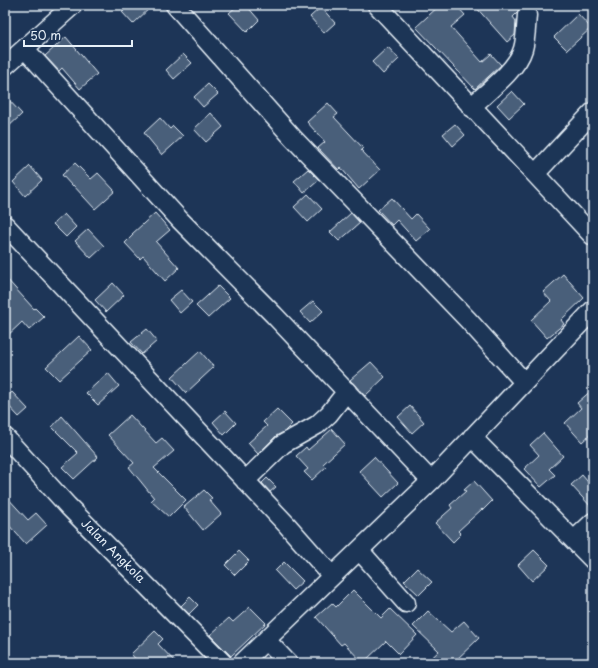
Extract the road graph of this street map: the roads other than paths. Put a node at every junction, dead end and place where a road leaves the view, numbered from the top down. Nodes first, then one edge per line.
1 (74, 5) edge
2 (175, 5) edge
3 (377, 5) edge
4 (527, 15) dead end
5 (25, 49) junction
6 (5, 66) edge
7 (471, 107) junction
8 (593, 112) edge
9 (535, 174) junction
10 (5, 225) edge
11 (593, 236) edge
12 (593, 310) edge
13 (524, 382) junction
14 (346, 391) junction
15 (472, 437) junction
16 (5, 438) edge
17 (245, 481) junction
18 (431, 481) junction
19 (593, 522) edge
20 (574, 540) junction
21 (360, 550) junction
22 (593, 560) edge
23 (332, 576) junction
24 (406, 603) dead end
25 (266, 640) junction
26 (223, 663) edge
27 (242, 663) edge
28 (288, 663) edge

1 - 5 street
2 - 13 street
3 - 7 street
4 - 7 street
5 - 6 street
5 - 14 street
7 - 9 street
8 - 9 street
9 - 11 street
10 - 17 street
12 - 13 street
13 - 15 street
14 - 17 street
14 - 18 street
15 - 18 street
15 - 20 street
16 - 26 street, Jalan Angkola
17 - 23 street
18 - 21 street
19 - 20 street
20 - 22 street
21 - 23 street
21 - 24 street
23 - 25 street
25 - 27 street
25 - 28 street

